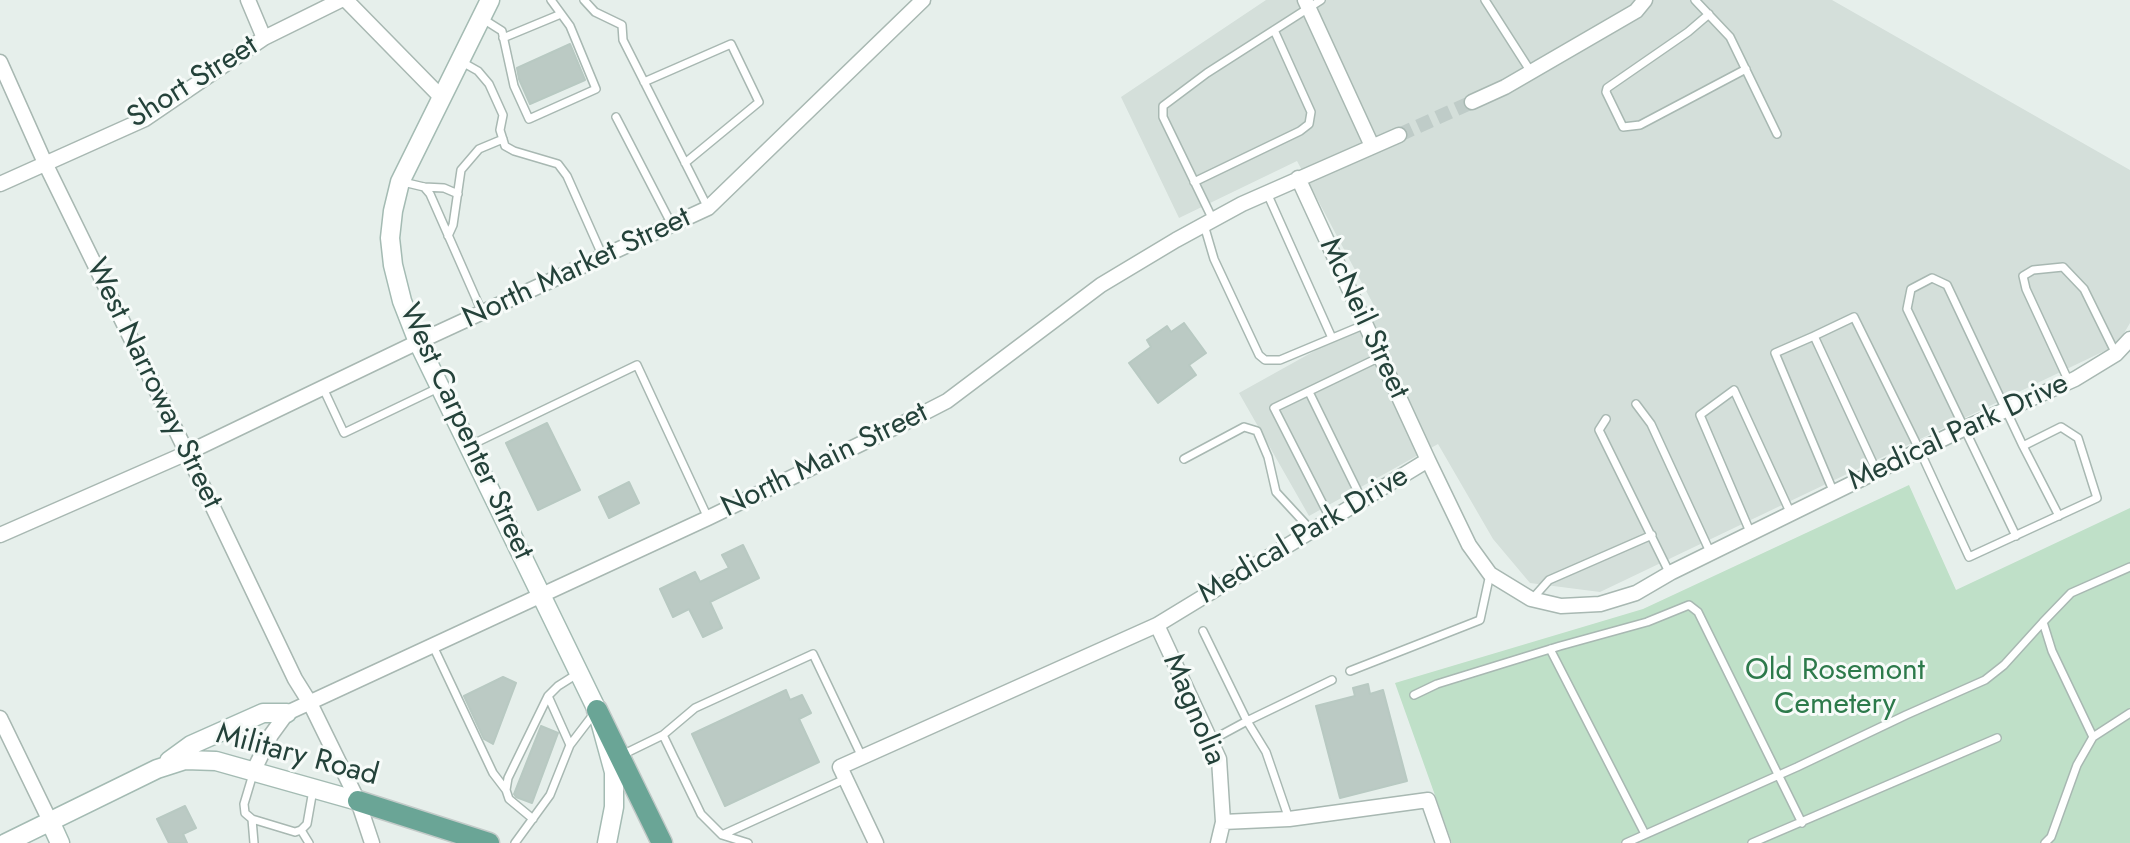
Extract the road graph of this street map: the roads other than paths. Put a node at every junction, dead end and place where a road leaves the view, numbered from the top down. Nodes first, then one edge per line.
1 (248, 0) edge
2 (343, 0) edge
3 (490, 0) edge
4 (551, 0) edge
5 (584, 0) edge
6 (923, 0) edge
7 (1485, 0) edge
8 (1645, 0) edge
9 (1695, 0) edge
10 (1312, 3) edge
11 (561, 14) junction
12 (1709, 14) junction
13 (481, 18) junction
14 (1274, 30) junction
15 (264, 38) junction
16 (503, 38) junction
17 (459, 61) junction
18 (0, 62) edge
19 (1746, 69) junction
20 (1531, 72) junction
21 (644, 82) junction
22 (441, 97) junction
23 (1472, 102) tunnel mouth
24 (616, 117) dead end
25 (1777, 134) dead end
26 (1399, 135) tunnel mouth
27 (503, 139) junction
28 (1372, 146) junction
29 (45, 163) junction
30 (685, 163) junction
31 (1298, 178) junction
32 (400, 182) junction
33 (1194, 182) junction
34 (0, 184) edge
35 (424, 187) junction
36 (1267, 193) junction
37 (458, 194) junction
38 (708, 208) junction
39 (1208, 223) junction
40 (672, 225) junction
41 (448, 236) junction
42 (603, 257) junction
43 (482, 312) junction
44 (1366, 324) junction
45 (1814, 336) junction
46 (1332, 338) junction
47 (2130, 339) edge
48 (418, 342) junction
49 (2116, 354) junction
50 (1381, 357) junction
51 (2069, 382) junction
52 (440, 387) junction
53 (323, 388) junction
54 (1309, 392) junction
55 (1636, 404) dead end
56 (2005, 410) junction
57 (1606, 419) dead end
58 (1965, 428) junction
59 (469, 446) junction
60 (2023, 446) junction
61 (1920, 451) junction
62 (187, 453) junction
63 (1184, 459) dead end
64 (1428, 460) junction
65 (1877, 472) junction
66 (1834, 493) junction
67 (1362, 500) junction
68 (1791, 514) junction
69 (2059, 516) junction
70 (708, 518) junction
71 (1331, 520) junction
72 (1312, 531) junction
73 (1751, 534) junction
74 (0, 535) edge
75 (1652, 535) junction
76 (2016, 536) junction
77 (1711, 554) junction
78 (2130, 567) edge
79 (1490, 574) junction
80 (1670, 574) junction
81 (542, 596) junction
82 (1531, 599) junction
83 (2043, 622) junction
84 (1157, 625) junction
85 (1203, 631) dead end
86 (433, 646) junction
87 (1550, 649) junction
88 (1350, 671) dead end
89 (579, 673) junction
90 (1332, 680) dead end
91 (1414, 695) dead end
92 (548, 696) junction
93 (310, 703) junction
94 (597, 710) junction
95 (287, 713) junction
96 (2130, 713) edge
97 (0, 718) edge
98 (1247, 721) junction
99 (663, 735) junction
100 (2093, 737) junction
101 (1997, 738) dead end
102 (1210, 741) junction
103 (570, 745) junction
104 (620, 757) junction
105 (862, 758) junction
106 (157, 769) junction
107 (253, 772) junction
108 (1778, 776) junction
109 (845, 779) junction
110 (313, 790) junction
111 (506, 790) junction
112 (358, 801) junction
113 (252, 819) junction
114 (533, 819) junction
115 (1289, 819) junction
116 (50, 821) junction
117 (1223, 822) junction
118 (1802, 823) junction
119 (301, 830) junction
120 (1645, 834) junction
121 (722, 835) junction
122 (6, 843) edge
123 (60, 843) edge
124 (254, 843) edge
125 (309, 843) edge
126 (372, 843) edge
127 (489, 843) edge
128 (515, 843) edge
129 (607, 843) edge
130 (662, 843) edge
131 (748, 843) edge
132 (876, 843) edge
133 (1218, 843) edge
134 (1443, 843) edge
135 (1626, 843) edge
136 (1752, 843) edge
137 (2046, 843) edge

1 - 15 street
2 - 15 street, Short Street
2 - 22 street, Short Street
3 - 13 main road, West Carpenter Street
4 - 11 lane
5 - 21 lane
6 - 38 street, North Market Street
7 - 20 lane
8 - 20 street
9 - 12 lane
10 - 14 lane
10 - 28 street
11 - 16 lane
11 - 16 lane
12 - 19 lane
12 - 19 lane
13 - 16 lane
13 - 17 main road, West Carpenter Street
14 - 33 lane
14 - 33 lane
15 - 29 street, Short Street
17 - 22 main road, West Carpenter Street
17 - 27 lane
18 - 29 street, West Narroway Street
19 - 25 lane
20 - 23 street
21 - 30 lane
21 - 30 lane
22 - 32 main road, West Carpenter Street
24 - 40 lane
26 - 28 street, North Main Street
27 - 37 lane
27 - 42 lane
28 - 31 street, North Main Street
29 - 34 street, Short Street
29 - 62 street, West Narroway Street
30 - 38 lane
31 - 36 street, North Main Street
31 - 44 street, McNeil Street
32 - 35 lane
32 - 48 main road, West Carpenter Street
33 - 39 lane
35 - 37 lane
35 - 41 lane
36 - 39 street, North Main Street
36 - 46 lane
37 - 41 lane
38 - 40 street, North Market Street
39 - 46 lane
39 - 70 street, North Main Street
40 - 42 street, North Market Street
41 - 43 lane
42 - 43 street, North Market Street
43 - 48 street, North Market Street
44 - 46 lane
44 - 50 street, McNeil Street
45 - 61 lane
45 - 65 lane
45 - 66 lane
47 - 49 street, Medical Park Drive
48 - 52 main road, West Carpenter Street
48 - 53 street, North Market Street
49 - 51 street, Medical Park Drive
49 - 51 lane
50 - 54 lane
50 - 64 street, McNeil Street
51 - 56 street, Medical Park Drive
52 - 53 lane
52 - 59 main road, West Carpenter Street
53 - 62 street, North Market Street
54 - 67 lane
54 - 71 lane
55 - 77 lane
56 - 58 street, Medical Park Drive
56 - 58 lane
56 - 60 lane
57 - 75 lane
58 - 61 street, Medical Park Drive
58 - 76 lane
59 - 70 lane
59 - 81 main road, West Carpenter Street
60 - 69 lane
60 - 69 lane
61 - 65 street, Medical Park Drive
61 - 76 lane
62 - 74 street, North Market Street
62 - 93 street, West Narroway Street
63 - 72 lane
64 - 67 street, Medical Park Drive
64 - 79 street, Medical Park Drive
65 - 66 street, Medical Park Drive
66 - 68 street, Medical Park Drive
67 - 71 street, Medical Park Drive
68 - 73 street, Medical Park Drive
68 - 73 lane
69 - 76 lane
70 - 81 street, North Main Street
71 - 72 street, Medical Park Drive
72 - 84 street, Medical Park Drive
73 - 77 street, Medical Park Drive
75 - 80 lane
75 - 82 lane
77 - 80 street, Medical Park Drive
78 - 83 lane
79 - 82 street, Medical Park Drive
79 - 88 lane
80 - 82 street, Medical Park Drive
81 - 86 street, North Main Street
81 - 89 main road, West Carpenter Street
83 - 100 lane
83 - 108 lane
84 - 102 street, Magnolia
84 - 105 street, Medical Park Drive
85 - 98 lane
86 - 93 street, North Main Street
86 - 111 lane
87 - 91 lane
87 - 108 lane
87 - 120 lane
89 - 92 lane
89 - 94 main road, West Carpenter Street
90 - 98 lane
92 - 103 lane
92 - 111 lane
93 - 95 street, North Main Street
93 - 112 street, West Narroway Street
94 - 103 lane
94 - 104 main road
94 - 129 main road, West Carpenter Street
95 - 106 main road
95 - 107 street
96 - 100 lane
97 - 116 street
98 - 102 lane
98 - 115 lane
99 - 104 lane
99 - 105 lane
99 - 121 lane
100 - 137 lane
101 - 118 lane
102 - 117 street, Magnolia
103 - 114 lane
104 - 130 main road
105 - 109 street, Medical Park Drive
106 - 107 main road, Military Road
106 - 116 main road, Military Road
107 - 110 main road, Military Road
107 - 113 lane
108 - 118 lane
108 - 120 lane
109 - 121 lane
109 - 132 street
110 - 112 main road, Military Road
110 - 119 lane
111 - 114 lane
112 - 126 street, West Narroway Street
112 - 127 main road, Military Road
113 - 119 lane
113 - 124 lane
114 - 128 lane
115 - 117 street
115 - 134 street
116 - 122 main road
116 - 123 main road
117 - 133 street, Magnolia
118 - 136 lane
119 - 125 lane
120 - 135 lane
121 - 131 lane

